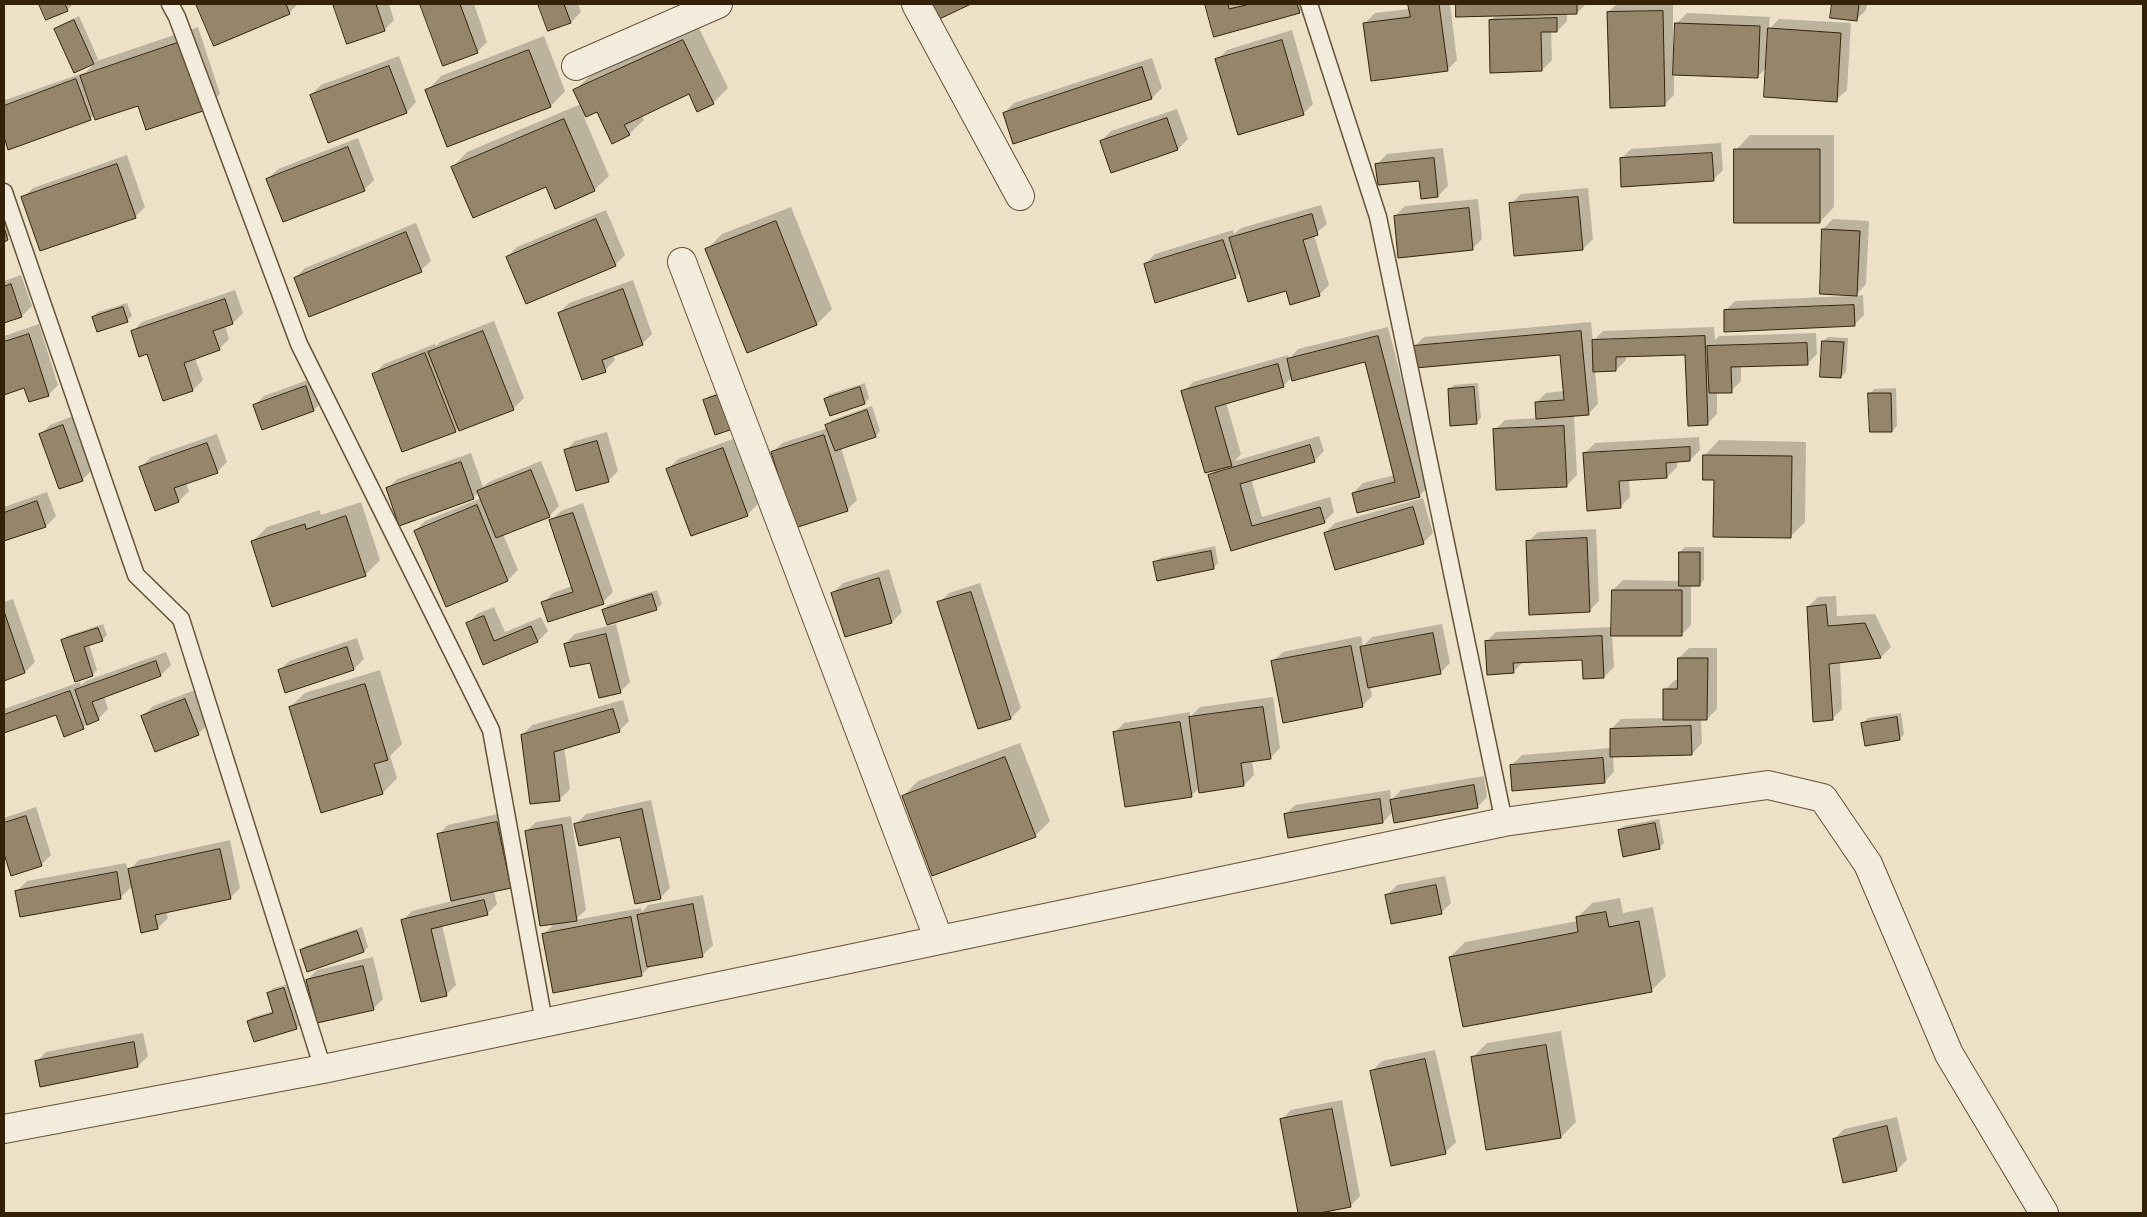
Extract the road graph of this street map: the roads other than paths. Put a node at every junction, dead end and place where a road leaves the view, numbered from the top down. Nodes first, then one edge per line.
1 (170, 4) edge
2 (718, 4) edge
3 (916, 4) edge
4 (1309, 4) edge
5 (576, 66) dead end
6 (4, 192) edge
7 (1020, 196) dead end
8 (682, 262) dead end
9 (1504, 822) junction
10 (939, 940) junction
11 (544, 1022) junction
12 (323, 1069) junction
13 (4, 1129) edge
14 (2044, 1213) edge

1 - 11 lane
2 - 5 street
3 - 7 street
4 - 9 lane
6 - 12 lane
8 - 10 street
9 - 10 street
9 - 14 street
10 - 11 street
11 - 12 street
12 - 13 street

